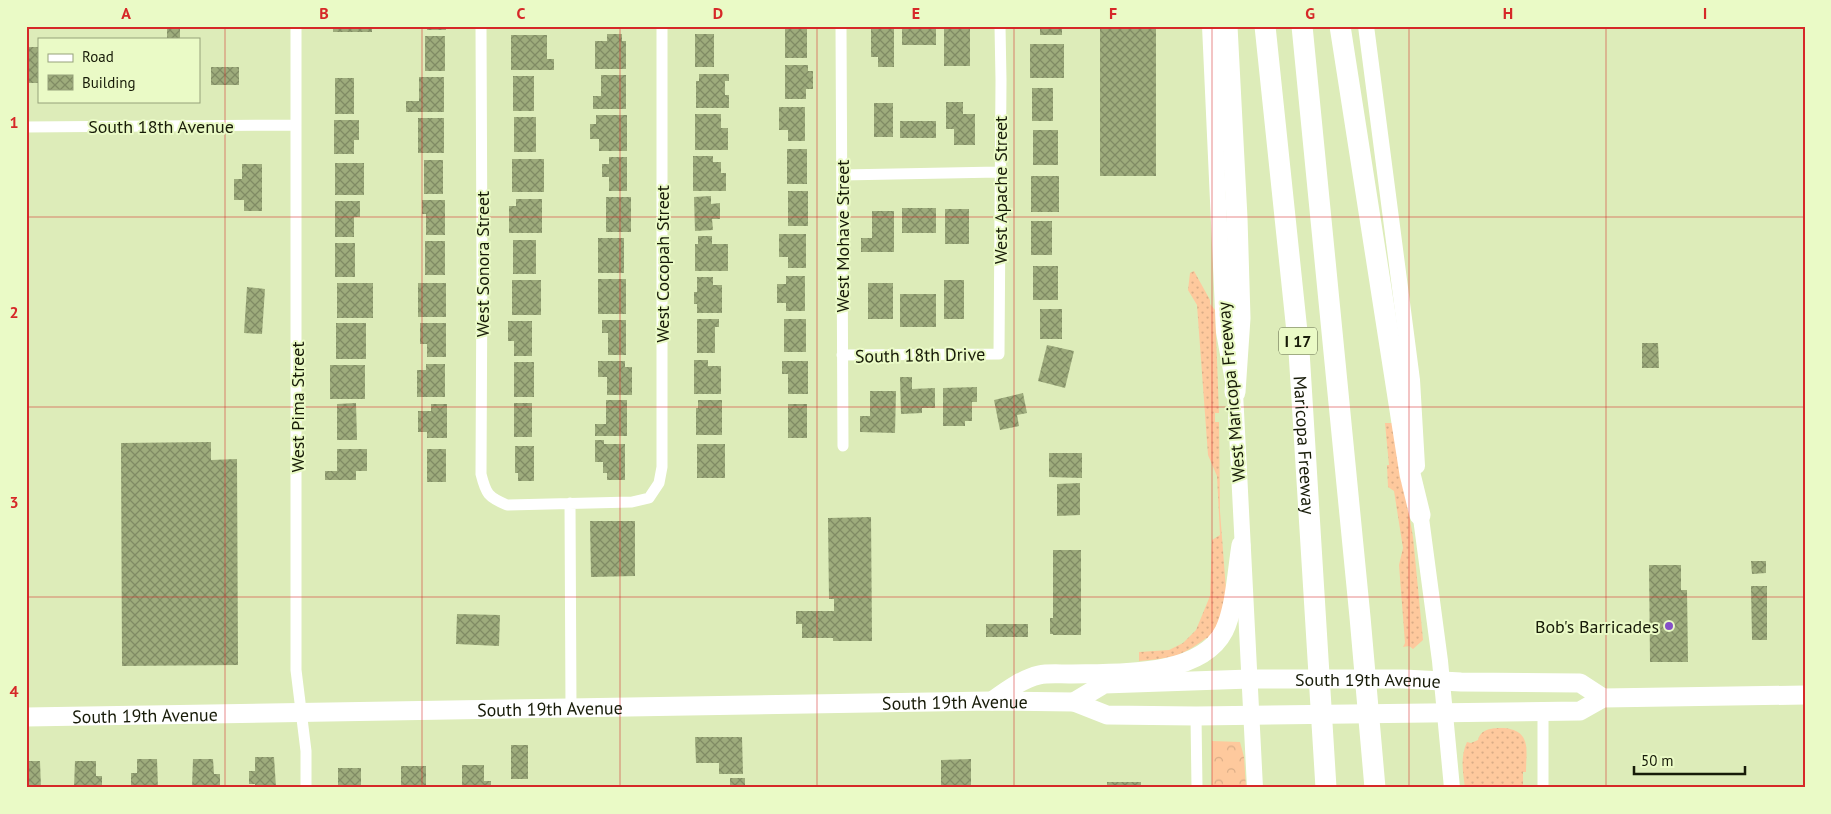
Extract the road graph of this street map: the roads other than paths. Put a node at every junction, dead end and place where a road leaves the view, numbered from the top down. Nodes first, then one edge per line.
1 (296, 26) edge
2 (481, 26) edge
3 (662, 26) edge
4 (841, 26) edge
5 (1000, 26) edge
6 (1210, 26) edge
7 (1227, 26) edge
8 (1265, 26) edge
9 (1302, 26) edge
10 (1340, 26) edge
11 (1366, 26) edge
12 (296, 125) junction
13 (26, 126) edge
14 (999, 172) junction
15 (842, 175) junction
16 (999, 354) joint
17 (842, 355) junction
18 (1235, 392) junction
19 (843, 446) dead end
20 (570, 503) junction
21 (1420, 515) junction
22 (1241, 545) junction
23 (1250, 679) junction
24 (1442, 681) junction
25 (1805, 695) edge
26 (1603, 698) junction
27 (992, 702) junction
28 (1074, 702) junction
29 (571, 708) junction
30 (302, 711) junction
31 (1543, 712) junction
32 (1445, 714) junction
33 (1251, 715) junction
34 (26, 716) edge
35 (1196, 716) junction
36 (306, 788) edge
37 (1197, 788) edge
38 (1255, 788) edge
39 (1326, 788) edge
40 (1375, 788) edge
41 (1452, 788) edge
42 (1543, 788) edge

1 - 12 street, West Pima Street
2 - 20 street, West Sonora Street
3 - 20 street, West Cocopah Street
4 - 15 street, West Mohave Street
5 - 14 street, West Apache Street
6 - 18 main road, West Maricopa Freeway
7 - 18 highway
8 - 39 highway, Maricopa Freeway / I 17
9 - 40 highway, Maricopa Freeway / I 17
10 - 21 highway
11 - 21 main road
12 - 13 street, South 18th Avenue
12 - 30 street, West Pima Street
14 - 15 street
14 - 16 street, West Apache Street
15 - 17 street, West Mohave Street
16 - 17 street, South 18th Drive
17 - 19 street, West Mohave Street
18 - 22 main road, West Maricopa Freeway
20 - 29 street
21 - 24 main road
22 - 23 main road, West Maricopa Freeway
22 - 27 main road
23 - 24 main road, South 19th Avenue
23 - 28 main road, South 19th Avenue
23 - 33 main road, West Maricopa Freeway
24 - 26 main road, South 19th Avenue
24 - 32 main road
25 - 26 main road, South 19th Avenue
26 - 31 main road, South 19th Avenue
27 - 28 main road, South 19th Avenue
27 - 29 main road, South 19th Avenue
28 - 35 main road, South 19th Avenue
29 - 30 main road, South 19th Avenue
30 - 34 main road, South 19th Avenue
30 - 36 street, West Pima Street
31 - 32 main road, South 19th Avenue
31 - 42 street
32 - 33 main road, South 19th Avenue
32 - 41 main road
33 - 35 main road, South 19th Avenue
33 - 38 main road, West Maricopa Freeway
35 - 37 street

